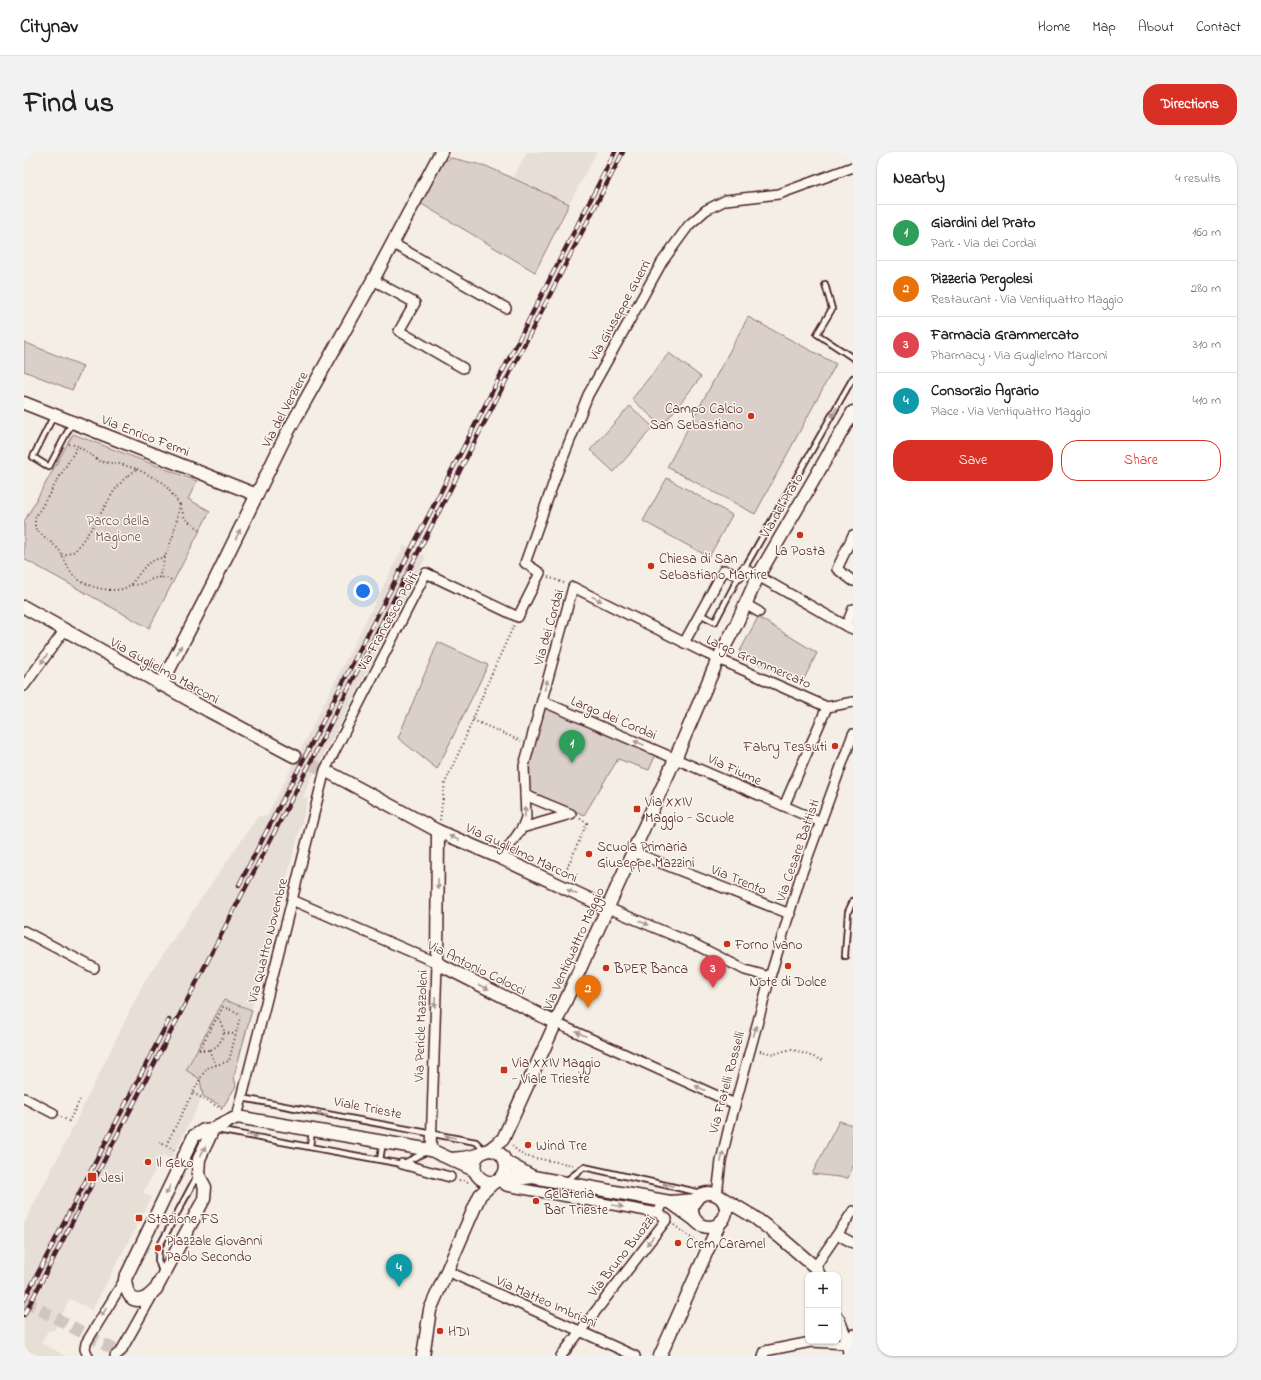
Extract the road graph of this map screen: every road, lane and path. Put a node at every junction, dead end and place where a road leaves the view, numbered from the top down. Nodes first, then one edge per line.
1 (440, 152) edge
2 (853, 167) edge
3 (392, 243) junction
4 (373, 280) junction
5 (825, 284) dead end
6 (506, 308) dead end
7 (853, 358) edge
8 (463, 368) dead end
9 (853, 378) edge
10 (24, 403) edge
11 (853, 412) edge
12 (54, 415) junction
13 (73, 422) junction
14 (63, 441) junction
15 (78, 446) junction
16 (137, 469) junction
17 (257, 495) junction
18 (180, 505) junction
19 (201, 530) dead end
20 (853, 534) edge
21 (62, 557) junction
22 (164, 557) junction
23 (540, 573) junction
24 (742, 573) junction
25 (758, 576) junction
26 (159, 578) junction
27 (174, 581) dead end
28 (853, 581) edge
29 (130, 585) junction
30 (573, 587) junction
31 (745, 604) junction
32 (24, 607) edge
33 (853, 609) edge
34 (759, 612) dead end
35 (700, 614) junction
36 (518, 617) junction
37 (850, 628) edge
38 (64, 631) junction
39 (684, 643) junction
40 (718, 659) junction
41 (161, 685) junction
42 (24, 686) edge
43 (542, 701) junction
44 (853, 702) edge
45 (827, 707) junction
46 (473, 720) junction
47 (853, 734) edge
48 (530, 745) junction
49 (294, 756) tunnel mouth
50 (675, 758) junction
51 (328, 772) junction
52 (525, 795) junction
53 (784, 806) junction
54 (571, 814) junction
55 (821, 822) junction
56 (522, 828) junction
57 (438, 831) junction
58 (633, 852) junction
59 (501, 858) junction
60 (559, 886) junction
61 (292, 900) junction
62 (853, 901) edge
63 (608, 908) junction
64 (790, 914) junction
65 (24, 931) edge
66 (845, 956) dead end
67 (437, 964) junction
68 (94, 968) dead end
69 (770, 977) junction
70 (217, 1017) junction
71 (556, 1023) junction
72 (224, 1033) junction
73 (236, 1034) junction
74 (750, 1049) junction
75 (210, 1050) junction
76 (822, 1060) dead end
77 (216, 1065) junction
78 (192, 1093) junction
79 (24, 1098) edge
80 (242, 1098) junction
81 (80, 1100) dead end
82 (735, 1104) junction
83 (53, 1113) joint
84 (237, 1117) junction
85 (213, 1129) junction
86 (312, 1130) junction
87 (431, 1134) junction
88 (504, 1139) junction
89 (159, 1142) dead end
90 (383, 1142) junction
91 (166, 1145) junction
92 (310, 1147) junction
93 (431, 1150) junction
94 (177, 1151) dead end
95 (484, 1152) junction
96 (450, 1159) junction
97 (504, 1159) junction
98 (380, 1160) junction
99 (402, 1164) junction
100 (584, 1167) junction
101 (198, 1174) junction
102 (476, 1174) junction
103 (450, 1177) joint
104 (532, 1177) junction
105 (498, 1180) junction
106 (564, 1182) junction
107 (480, 1195) junction
108 (706, 1196) junction
109 (667, 1201) junction
110 (853, 1211) edge
111 (658, 1213) junction
112 (754, 1217) junction
113 (667, 1219) junction
114 (722, 1220) junction
115 (697, 1222) junction
116 (838, 1235) junction
117 (853, 1243) edge
118 (707, 1250) junction
119 (447, 1271) junction
120 (817, 1271) edge
121 (163, 1276) junction
122 (125, 1279) junction
123 (156, 1289) junction
124 (841, 1324) edge
125 (579, 1332) junction
126 (841, 1341) edge
127 (851, 1341) edge
128 (805, 1343) edge
129 (88, 1356) edge
130 (115, 1356) edge
131 (423, 1356) edge
132 (561, 1356) edge
133 (635, 1356) edge
134 (660, 1356) edge
135 (763, 1356) edge
136 (850, 1356) edge

1 - 3 street, Via del Verziere
2 - 23 street, Via Giuseppe Guerri
3 - 4 street, Via del Verziere
3 - 6 street
4 - 8 street
4 - 17 street, Via del Verziere
5 - 7 lane
9 -> 24 lane
10 - 12 street, Via Enrico Fermi
11 - 25 street, Via del Prato
12 - 13 street, Via Enrico Fermi
12 - 14 lane
13 - 14 lane
13 - 17 street, Via Enrico Fermi
14 - 15 path
15 - 16 path
15 - 21 path
16 - 18 path
16 - 21 path
41 -> 17 street, Via del Verziere
18 - 19 path
18 - 22 path
20 - 28 street
21 - 29 path
22 - 26 path
22 - 29 path
23 - 30 path
23 - 36 street
24 - 25 street, Largo Grammercato
24 - 35 street, Largo Grammercato
24 - 35 lane, Largo Grammercato
25 - 31 street, Via del Prato
25 - 37 street, Largo Grammercato
26 - 27 path
26 - 29 path
30 -> 39 street, Via dei Cordai
43 -> 30 street, Via dei Cordai
31 - 34 street
31 - 40 street, Via del Prato
32 - 38 street, Via Guglielmo Marconi
33 - 37 street
35 - 39 street, Largo Grammercato
36 - 46 path
36 - 51 street, Via Francesco Politi
38 - 41 street, Via Guglielmo Marconi
38 -> 42 street
39 - 40 street, Largo Grammercato
40 - 45 street, Largo Grammercato
40 - 50 street, Via Ventiquattro Maggio
41 - 49 street, Via Guglielmo Marconi
43 - 48 street, Via dei Cordai
50 -> 43 street, Largo dei Cordai
44 - 45 street
45 - 53 street
46 - 48 path
46 - 57 path
47 - 55 street, Via Cesare Battisti
48 - 52 street, Via dei Cordai
50 - 53 street, Via Fiume
50 - 58 street, Via Ventiquattro Maggio
51 - 57 street, Via Guglielmo Marconi
51 - 61 street, Via Quattro Novembre
52 - 54 street
56 -> 52 street, Via dei Cordai
53 - 55 street, Via Fiume
54 - 56 street
54 - 60 path
55 - 64 street, Via Cesare Battisti
56 - 59 street, Via dei Cordai
59 -> 57 street, Via Guglielmo Marconi
57 -> 67 street, Via Pericle Mazzoleni
58 - 63 street, Via Ventiquattro Maggio
58 - 64 street, Via Trento
59 - 60 street, Via Guglielmo Marconi
63 -> 60 street, Via Guglielmo Marconi
61 - 67 street, Via Antonio Colocci
61 - 80 street, Via Quattro Novembre
62 - 66 lane
63 -> 69 street, Via Guglielmo Marconi
63 - 71 street, Via Ventiquattro Maggio
64 - 69 street, Via Cesare Battisti
65 - 68 street
67 -> 71 street, Via Antonio Colocci
67 -> 87 street, Via Pericle Mazzoleni
74 -> 69 street, Via Fratelli Rosselli
70 - 72 path
70 - 73 path
70 - 75 path
82 -> 71 street, Via Antonio Colocci
71 - 88 street, Via Ventiquattro Maggio
72 - 73 path
72 - 75 path
73 - 77 path
74 - 76 path
74 - 82 street, Via Fratelli Rosselli
75 - 77 path
77 - 78 path
78 - 84 path
78 - 91 path
79 - 83 street
80 - 84 street, Via Quattro Novembre
87 -> 80 lane, Viale Trieste
81 - 83 path
108 -> 82 street, Via Fratelli Rosselli
84 - 85 street
84 - 86 street, Viale Trieste
85 -> 92 lane
101 -> 85 street
85 -> 122 street
86 - 90 street, Viale Trieste
86 - 92 lane
87 - 93 street, Via Pericle Mazzoleni
95 -> 87 lane, Viale Trieste
88 - 95 street, Via Ventiquattro Maggio
88 - 97 street, Via Ventiquattro Maggio
88 - 100 path
89 - 91 path
90 - 93 street, Viale Trieste
90 - 98 lane
91 - 94 path
92 - 98 lane
93 - 96 street, Viale Trieste
93 - 99 lane
95 - 96 street
95 - 97 street, Viale Trieste
95 - 102 street
96 - 102 street, Viale Trieste
97 - 104 street, Viale Trieste
97 - 105 street
98 - 99 lane
99 - 103 street
100 - 106 lane
108 -> 100 lane
101 - 121 lane
101 - 121 street
102 - 105 street, Viale Trieste
102 - 107 street
103 - 107 path
104 - 105 street, Viale Trieste
104 - 106 street, Viale Trieste
105 - 107 street
105 -> 111 street, Viale Trieste
106 - 109 street, Viale Trieste
107 - 119 street
108 - 109 street, Viale Trieste
108 - 112 street
108 - 114 street
108 - 115 street, Via Fratelli Rosselli
109 - 111 street
109 - 115 street, Viale Trieste
110 - 116 street
111 - 113 street, Via Bruno Buozzi
112 - 114 street
112 - 120 street
113 - 118 path
113 -> 125 street, Via Bruno Buozzi
114 - 115 street
114 - 118 street
115 - 118 street, Via Fratelli Rosselli
116 - 117 street
116 - 120 street
118 - 134 street
119 - 125 street, Via Matteo Imbriani
119 - 131 street
121 - 123 street
122 - 123 street
122 -> 129 street
123 - 130 street
124 - 127 street
125 - 132 street, Via Bruno Buozzi
125 - 133 street, Via Matteo Imbriani
126 - 127 street
127 - 136 street
128 - 135 street

